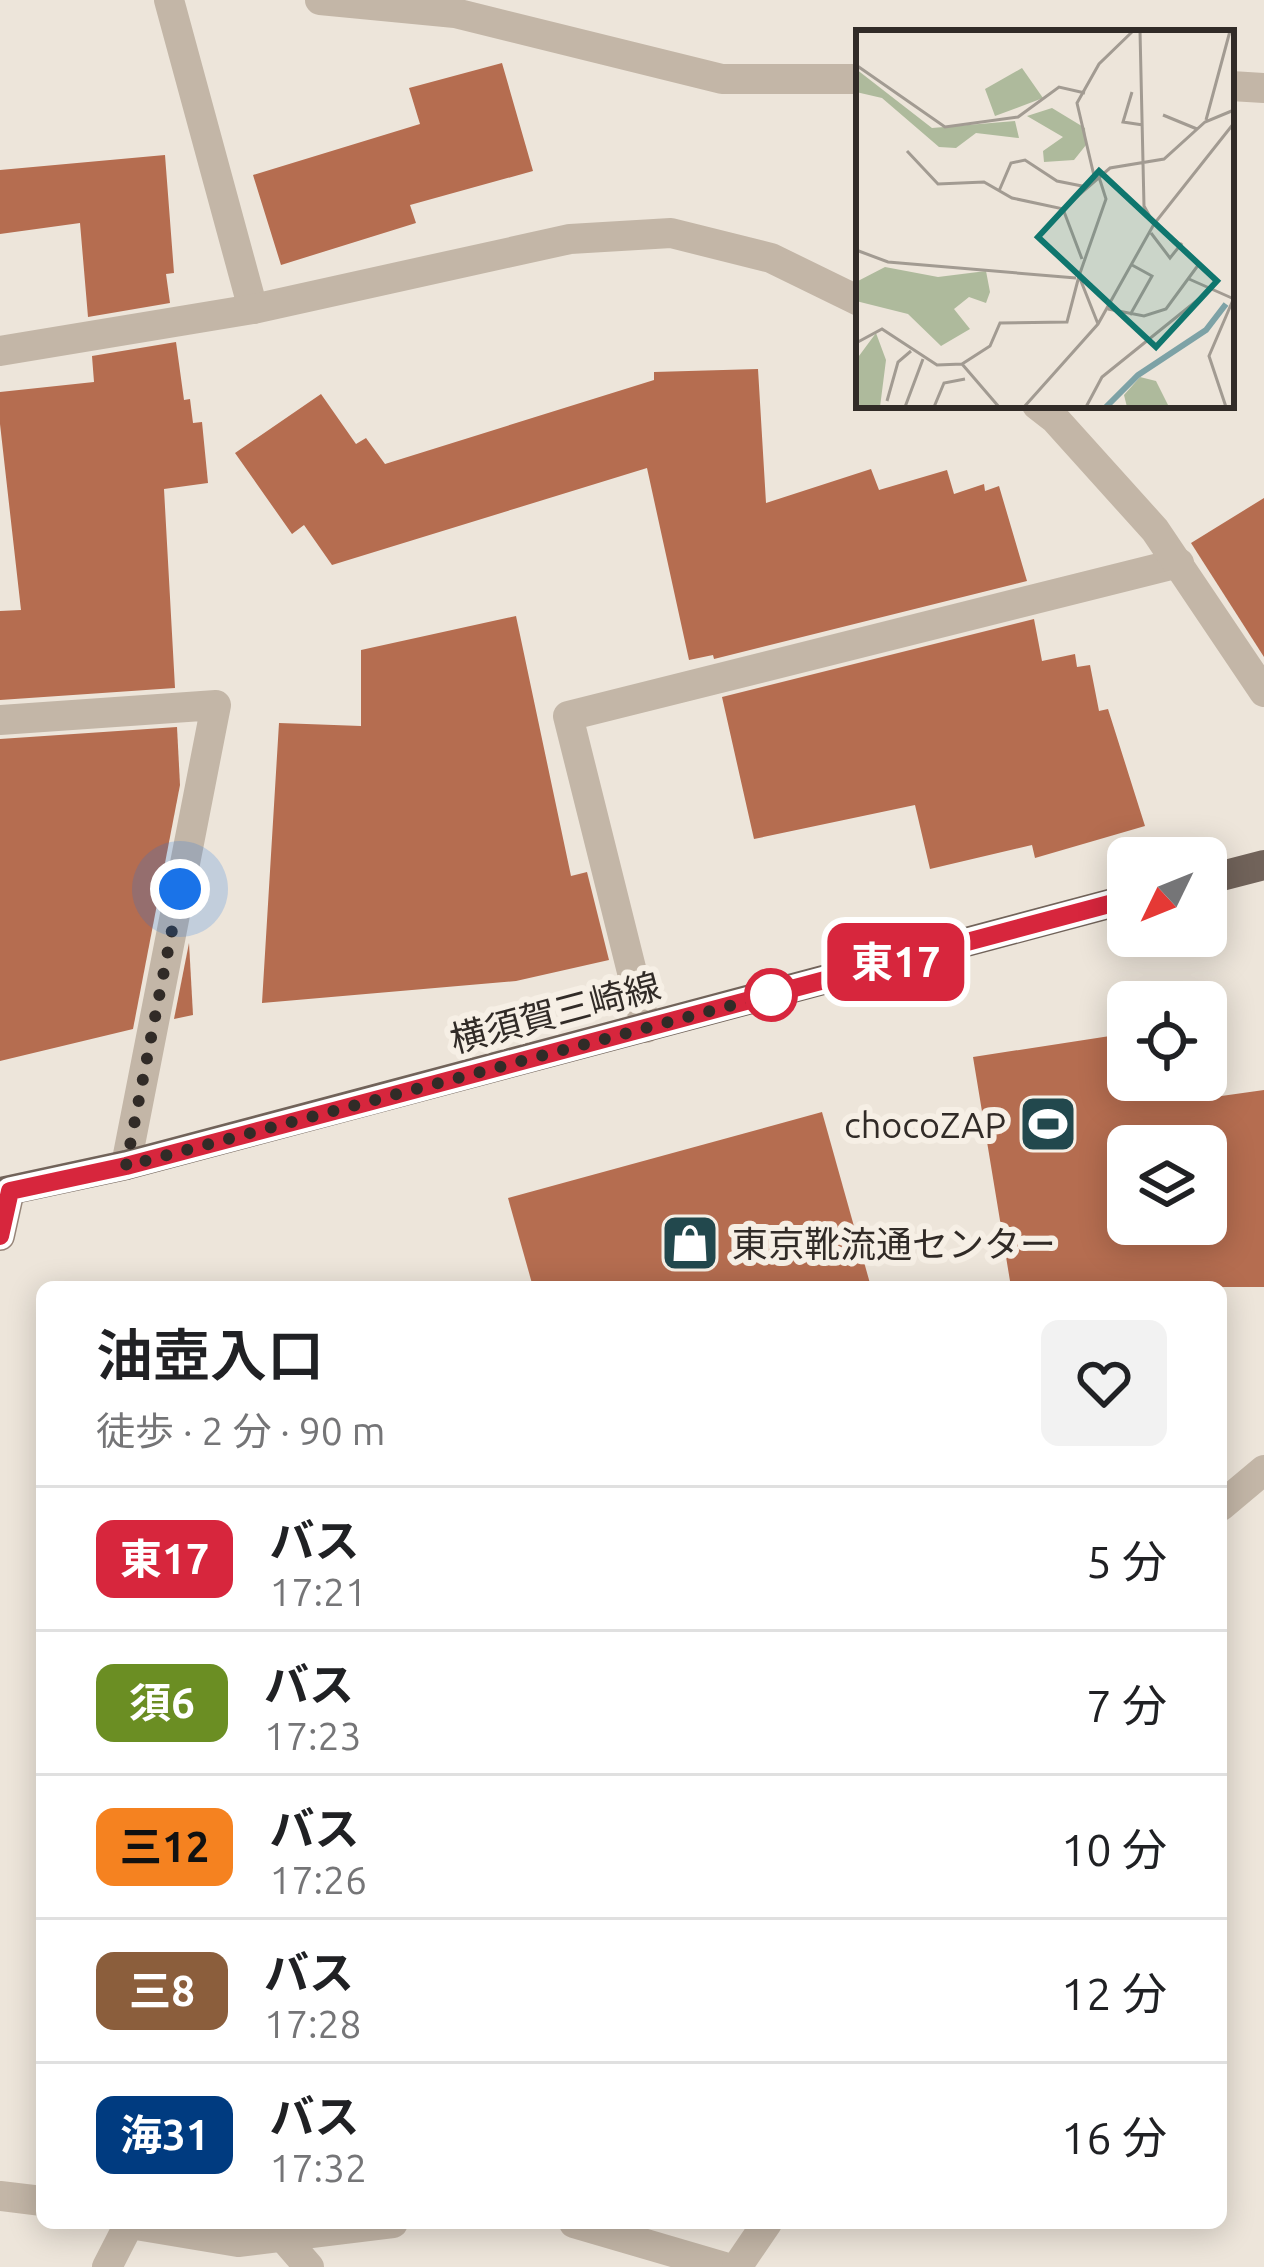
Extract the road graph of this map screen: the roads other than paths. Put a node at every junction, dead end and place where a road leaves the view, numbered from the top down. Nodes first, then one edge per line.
1 (169, 0) edge
2 (320, 0) edge
3 (856, 80) edge
4 (1234, 86) edge
5 (1264, 88) edge
6 (856, 300) edge
7 (253, 309) junction
8 (0, 351) edge
9 (1041, 408) edge
10 (1179, 563) junction
11 (1264, 692) edge
12 (0, 720) edge
13 (1264, 866) edge
14 (1227, 875) edge
15 (1107, 905) edge
16 (646, 1028) junction
17 (126, 1166) junction
18 (5, 1191) edge
19 (0, 1236) edge
20 (1264, 1471) edge
21 (1227, 1501) edge
22 (0, 2196) edge
23 (36, 2200) edge
24 (125, 2229) edge
25 (158, 2229) edge
26 (342, 2229) edge
27 (594, 2229) edge
28 (763, 2229) edge
29 (283, 2236) junction
30 (107, 2267) edge
31 (309, 2267) edge
32 (724, 2267) edge
33 (737, 2267) edge

1 - 7 street
2 - 3 street
4 - 5 street
6 - 7 street
7 - 8 street
9 - 10 street
10 - 11 street
10 - 16 street
12 - 17 street
13 - 14 main road
15 - 16 main road, 横須賀三崎線
16 - 17 main road, 横須賀三崎線
17 - 18 main road, 横須賀三崎線
18 - 19 main road
20 - 21 street
22 - 23 street
24 - 30 street
25 - 29 street
26 - 29 street
27 - 32 street
28 - 33 street
29 - 31 street

